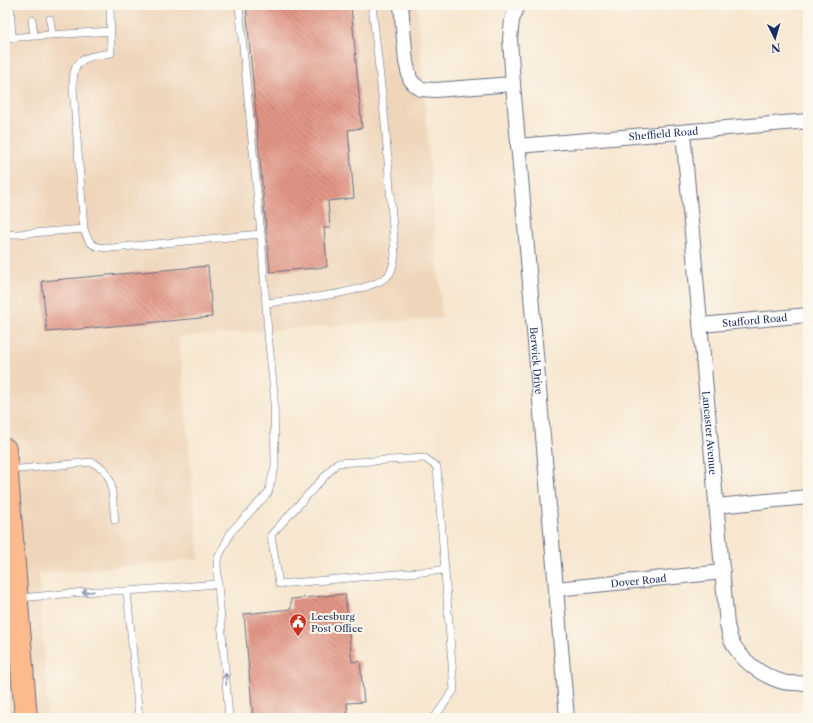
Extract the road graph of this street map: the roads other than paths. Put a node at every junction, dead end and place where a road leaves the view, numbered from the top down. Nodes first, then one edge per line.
1 (10, 5) edge
2 (110, 5) edge
3 (239, 5) edge
4 (372, 5) edge
5 (401, 5) edge
6 (518, 5) edge
7 (50, 19) dead end
8 (32, 20) dead end
9 (111, 30) junction
10 (52, 35) junction
11 (34, 36) junction
12 (8, 38) edge
13 (513, 84) junction
14 (808, 121) edge
15 (683, 132) junction
16 (518, 146) junction
17 (84, 229) junction
18 (261, 234) junction
19 (5, 235) edge
20 (266, 303) junction
21 (808, 315) edge
22 (701, 325) junction
23 (6, 460) edge
24 (808, 497) edge
25 (717, 506) junction
26 (115, 520) dead end
27 (444, 570) junction
28 (722, 572) junction
29 (218, 584) junction
30 (556, 589) junction
31 (127, 591) junction
32 (17, 599) junction
33 (12, 638) edge
34 (808, 683) edge
35 (26, 718) edge
36 (138, 718) edge
37 (229, 718) edge
38 (434, 718) edge
39 (567, 718) edge

1 - 12 lane
2 - 9 lane
3 - 18 lane
4 - 20 lane
5 - 13 street
6 - 13 street, Berwick Drive
7 - 10 lane
8 - 11 lane
9 - 10 lane
9 - 17 lane
10 - 11 lane
11 - 12 lane
13 - 16 street, Berwick Drive
14 - 15 street, Sheffield Road
15 - 16 street, Sheffield Road
15 - 22 street, Lancaster Avenue
16 - 30 street, Berwick Drive
17 - 18 lane
17 - 19 lane
18 - 20 lane
20 - 29 lane
21 - 22 street, Stafford Road
22 - 25 street, Lancaster Avenue
23 - 26 lane
23 - 32 highway
24 - 25 street
25 - 28 street, Lancaster Avenue
27 - 27 lane
27 - 38 lane
28 - 30 street, Dover Road
28 - 34 street, Lancaster Avenue
29 - 31 lane
37 -> 29 lane
30 - 39 street, Berwick Drive
31 -> 32 lane
31 - 36 lane
32 - 33 highway
33 - 35 highway

